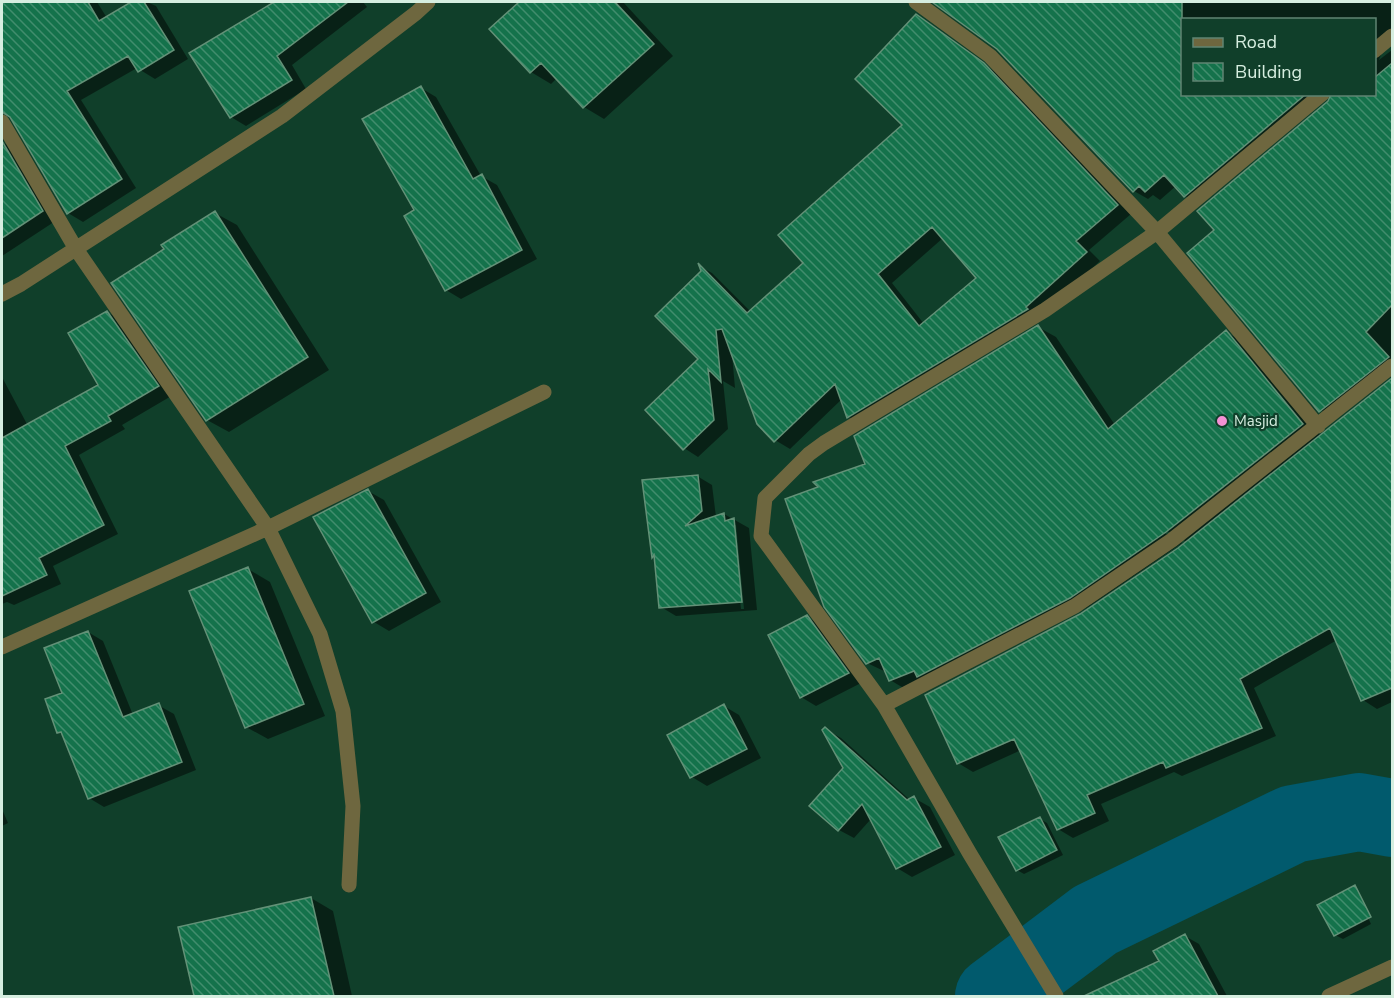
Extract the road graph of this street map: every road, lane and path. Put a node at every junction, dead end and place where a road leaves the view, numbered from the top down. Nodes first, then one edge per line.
1 (428, 2) edge
2 (916, 2) edge
3 (1392, 36) edge
4 (1376, 49) edge
5 (1320, 96) edge
6 (2, 122) edge
7 (1158, 232) junction
8 (76, 249) junction
9 (2, 294) edge
10 (1392, 366) edge
11 (544, 392) dead end
12 (1318, 426) junction
13 (268, 528) junction
14 (2, 647) edge
15 (884, 705) junction
16 (349, 885) dead end
17 (1392, 967) edge
18 (1056, 996) edge
19 (1329, 996) edge

1 - 8 street
2 - 7 street
3 - 4 street
5 - 7 street
6 - 8 street
7 - 12 street
7 - 15 street
8 - 9 street
8 - 13 street
10 - 12 street
11 - 13 street
12 - 15 street
13 - 14 street
13 - 16 street
15 - 18 street
17 - 19 street

